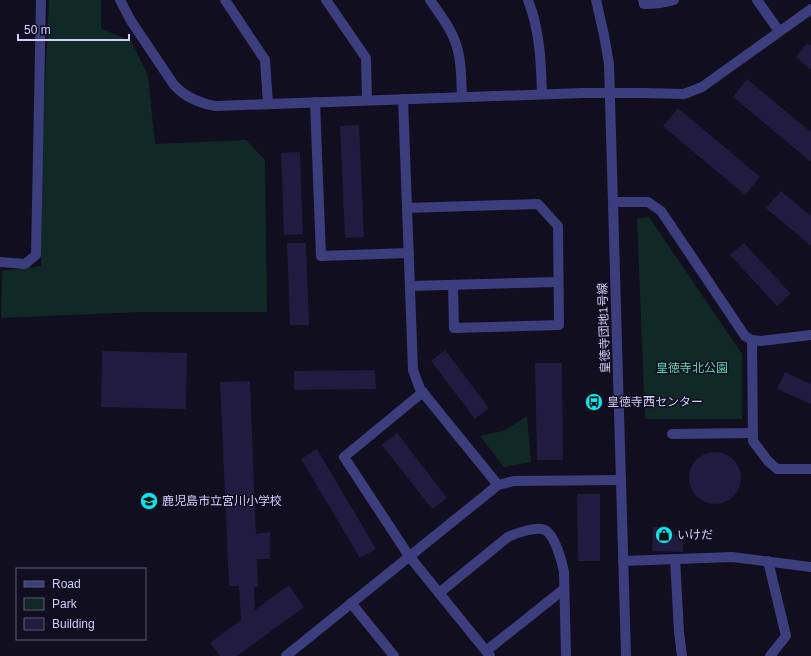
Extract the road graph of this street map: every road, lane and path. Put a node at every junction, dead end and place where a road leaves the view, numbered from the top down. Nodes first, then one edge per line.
1 (41, 0) edge
2 (120, 0) edge
3 (225, 0) edge
4 (326, 0) edge
5 (430, 0) edge
6 (528, 0) edge
7 (596, 0) edge
8 (643, 0) edge
9 (674, 0) edge
10 (757, 0) edge
11 (811, 9) edge
12 (779, 31) junction
13 (542, 94) junction
14 (462, 97) junction
15 (403, 99) junction
16 (367, 100) junction
17 (315, 102) junction
18 (268, 104) junction
19 (613, 202) junction
20 (407, 208) junction
21 (409, 253) junction
22 (0, 262) edge
23 (558, 282) junction
24 (453, 285) junction
25 (410, 286) junction
26 (811, 335) edge
27 (752, 340) junction
28 (423, 392) junction
29 (753, 433) junction
30 (672, 434) dead end
31 (811, 469) edge
32 (621, 480) junction
33 (498, 485) junction
34 (409, 556) junction
35 (675, 559) junction
36 (623, 561) junction
37 (768, 561) junction
38 (811, 566) edge
39 (564, 589) junction
40 (439, 593) junction
41 (351, 603) junction
42 (297, 653) edge
43 (488, 654) edge
44 (286, 656) edge
45 (394, 656) edge
46 (566, 656) edge
47 (626, 656) edge
48 (682, 656) edge
49 (770, 656) edge

1 - 22 street
2 - 18 street
3 - 18 street
4 - 16 street
5 - 14 street
6 - 13 street
7 - 19 street, 皇徳寺団地1号線
8 - 9 street
10 - 12 street
11 - 12 street
12 - 13 street, bridge
13 - 14 street
14 - 15 street
15 - 16 street
15 - 20 street
16 - 17 street
17 - 18 street
17 - 21 street
19 - 27 street
19 - 32 street, 皇徳寺団地1号線
20 - 21 street
20 - 23 street
21 - 25 street
23 - 24 street
23 - 24 street
24 - 25 street
25 - 28 street
26 - 27 street
27 - 29 street
28 - 33 street
28 - 34 street
29 - 30 street
29 - 31 street
32 - 33 street
32 - 36 street, 皇徳寺団地1号線
33 - 34 street
34 - 40 street
34 - 41 street
35 - 36 street
35 - 37 street
35 - 48 street
36 - 47 street, 皇徳寺団地1号線
37 - 38 street
37 - 49 street
39 - 40 street
39 - 43 street
39 - 46 street
40 - 43 street
41 - 42 street
41 - 45 street
42 - 44 street

